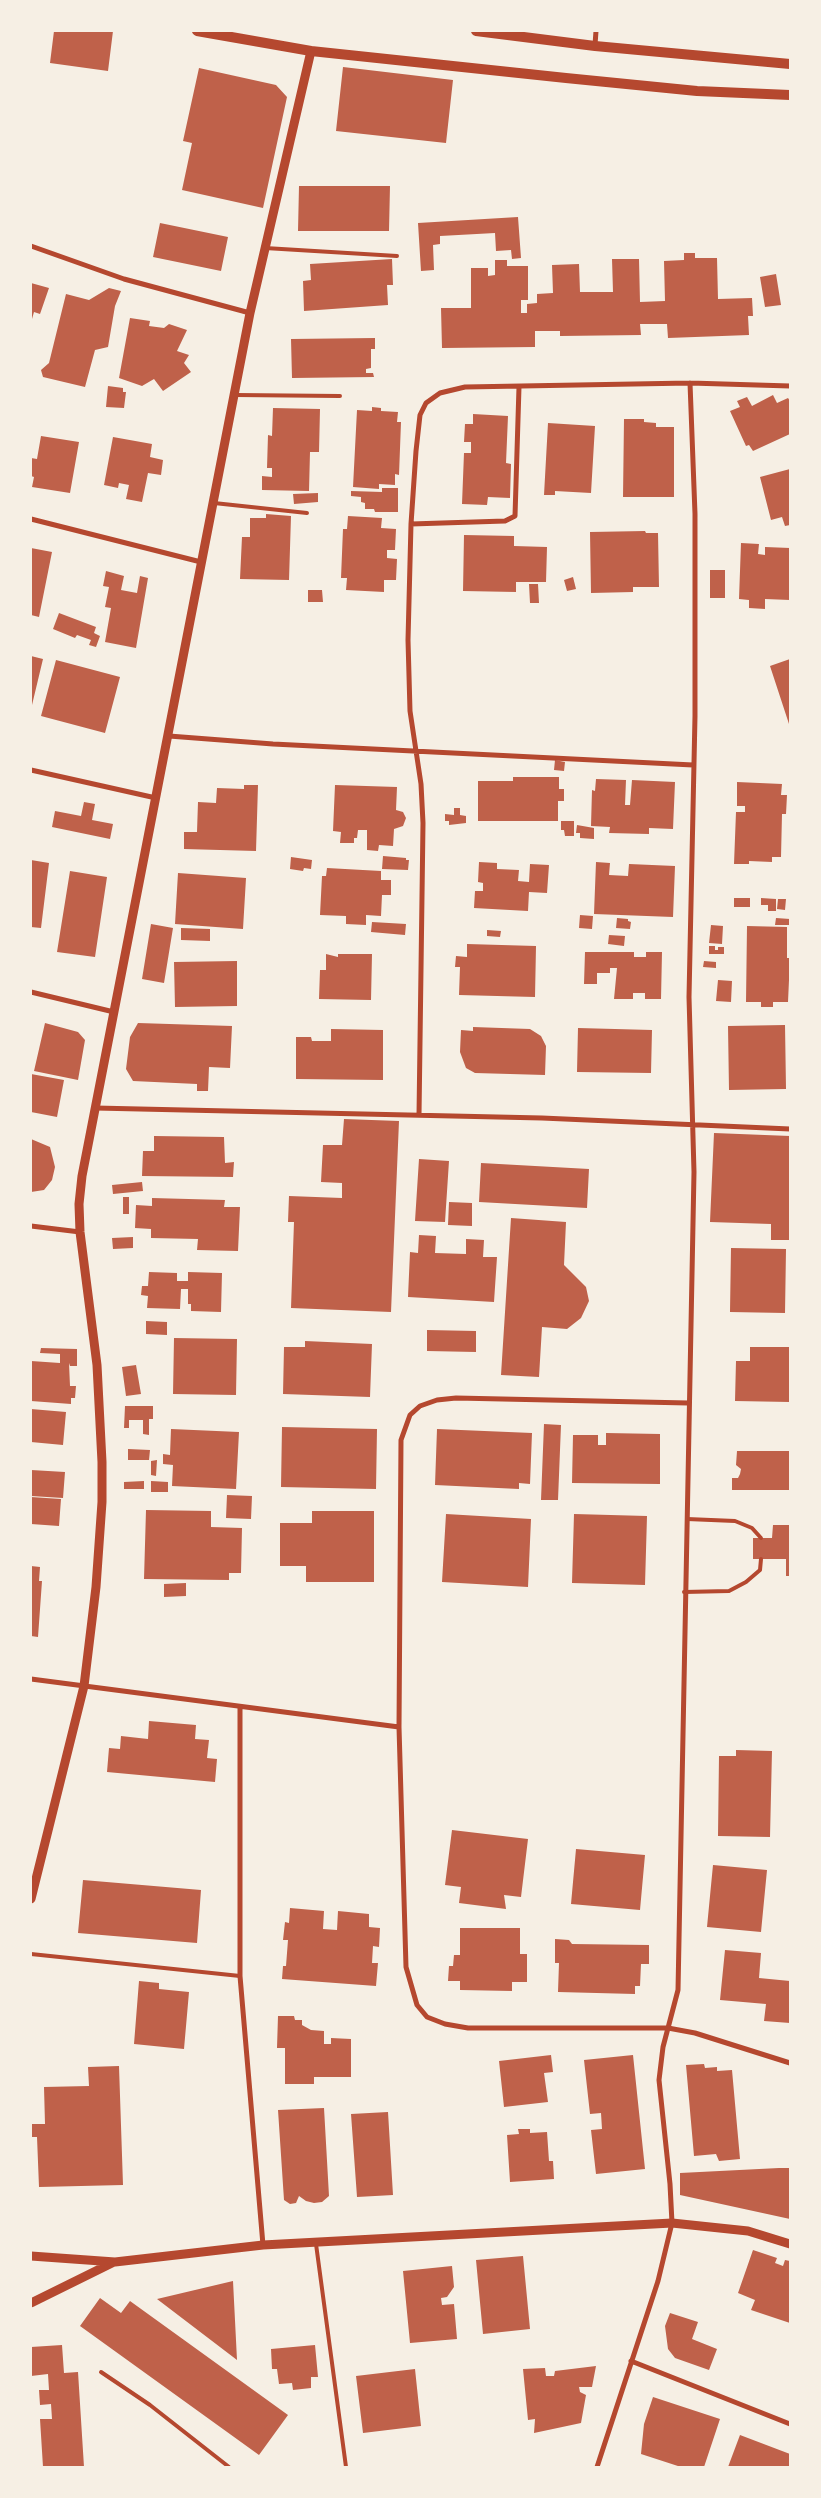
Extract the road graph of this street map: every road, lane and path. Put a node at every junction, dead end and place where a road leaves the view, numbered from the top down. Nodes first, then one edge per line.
1 (197, 31) edge
2 (476, 31) edge
3 (596, 31) edge
4 (595, 46) junction
5 (311, 51) junction
6 (790, 64) edge
7 (790, 95) edge
8 (31, 246) edge
9 (264, 248) junction
10 (397, 256) dead end
11 (250, 313) junction
12 (690, 383) junction
13 (790, 386) edge
14 (519, 387) junction
15 (236, 395) junction
16 (340, 396) dead end
17 (214, 504) junction
18 (307, 513) dead end
19 (31, 519) edge
20 (411, 524) junction
21 (201, 562) junction
22 (169, 736) junction
23 (414, 751) junction
24 (693, 765) junction
25 (31, 770) edge
26 (157, 798) junction
27 (31, 992) edge
28 (114, 1012) junction
29 (95, 1108) junction
30 (419, 1115) junction
31 (693, 1124) junction
32 (790, 1129) edge
33 (31, 1226) edge
34 (80, 1232) junction
35 (688, 1403) junction
36 (687, 1519) junction
37 (761, 1538) dead end
38 (761, 1558) dead end
39 (684, 1592) junction
40 (31, 1679) edge
41 (84, 1686) junction
42 (240, 1708) junction
43 (399, 1727) junction
44 (31, 1899) edge
45 (31, 1954) edge
46 (240, 1976) junction
47 (668, 2028) junction
48 (790, 2063) edge
49 (672, 2223) junction
50 (315, 2242) junction
51 (790, 2244) edge
52 (263, 2245) junction
53 (31, 2256) edge
54 (115, 2262) junction
55 (31, 2303) edge
56 (631, 2361) junction
57 (101, 2372) dead end
58 (790, 2424) edge
59 (229, 2467) edge
60 (346, 2467) edge
61 (597, 2467) edge

1 - 5 main road
2 - 4 main road
3 - 4 street
4 - 6 main road
5 - 7 main road
5 - 9 street
8 - 11 street
9 - 10 lane
9 - 11 street
11 - 15 street
12 - 13 street
12 - 14 street
12 - 24 street
14 - 20 street
14 - 20 street
15 - 16 lane
15 - 17 street
17 - 18 lane
17 - 21 street
19 - 21 street
20 - 23 street
21 - 22 street
22 - 23 street
22 - 26 street
23 - 24 street
23 - 30 street
24 - 31 street
25 - 26 street
26 - 28 street
27 - 28 street
28 - 29 street
29 - 30 street
29 - 34 street
30 - 31 street
31 - 32 street
31 - 35 street
33 - 34 street
34 - 41 street
35 - 36 street
35 - 43 street
36 - 37 lane
36 - 39 street
38 - 39 lane
39 - 47 street
40 - 41 street
41 - 42 street
41 - 44 street
42 - 43 street
42 - 46 street
43 - 47 street
45 - 46 lane
46 - 52 street
47 - 48 street
47 - 49 street
49 - 50 street
49 - 51 street
49 - 56 street
50 - 52 street
50 - 60 lane
52 - 54 street
53 - 54 street
54 - 55 street
56 - 58 street
56 - 61 street
57 - 59 lane

